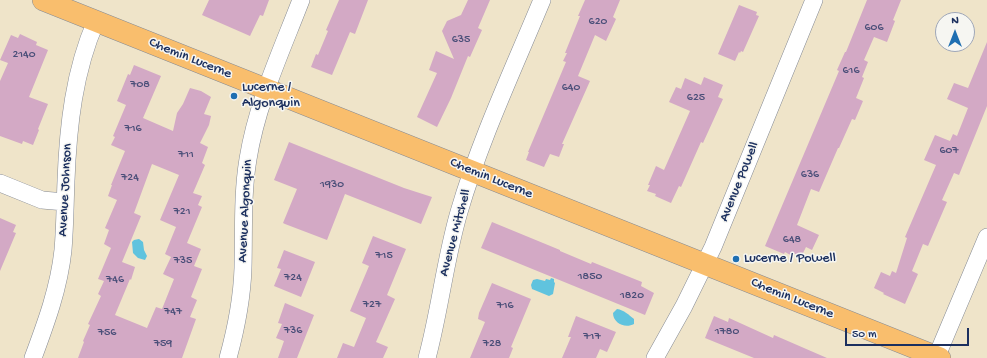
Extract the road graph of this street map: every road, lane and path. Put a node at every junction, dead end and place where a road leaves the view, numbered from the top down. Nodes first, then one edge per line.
1 (42, 0) edge
2 (301, 0) edge
3 (542, 0) edge
4 (814, 0) edge
5 (96, 21) junction
6 (266, 89) junction
7 (473, 171) junction
8 (0, 183) edge
9 (65, 202) junction
10 (987, 237) edge
11 (705, 264) junction
12 (33, 358) edge
13 (228, 358) edge
14 (427, 358) edge
15 (654, 358) edge
16 (938, 358) edge

1 - 5 main road, Chemin Lucerne
2 - 6 street, Avenue Algonquin
3 - 7 street, Avenue Mitchell
4 - 11 street, Avenue Powell
5 - 6 main road, Chemin Lucerne
5 - 9 street, Avenue Johnson
6 - 7 main road, Chemin Lucerne
6 - 13 street, Avenue Algonquin
7 - 11 main road, Chemin Lucerne
7 - 14 street, Avenue Mitchell
8 - 9 street
9 - 12 street, Avenue Johnson
10 - 16 street
11 - 15 street, Avenue Powell
11 - 16 main road, Chemin Lucerne

